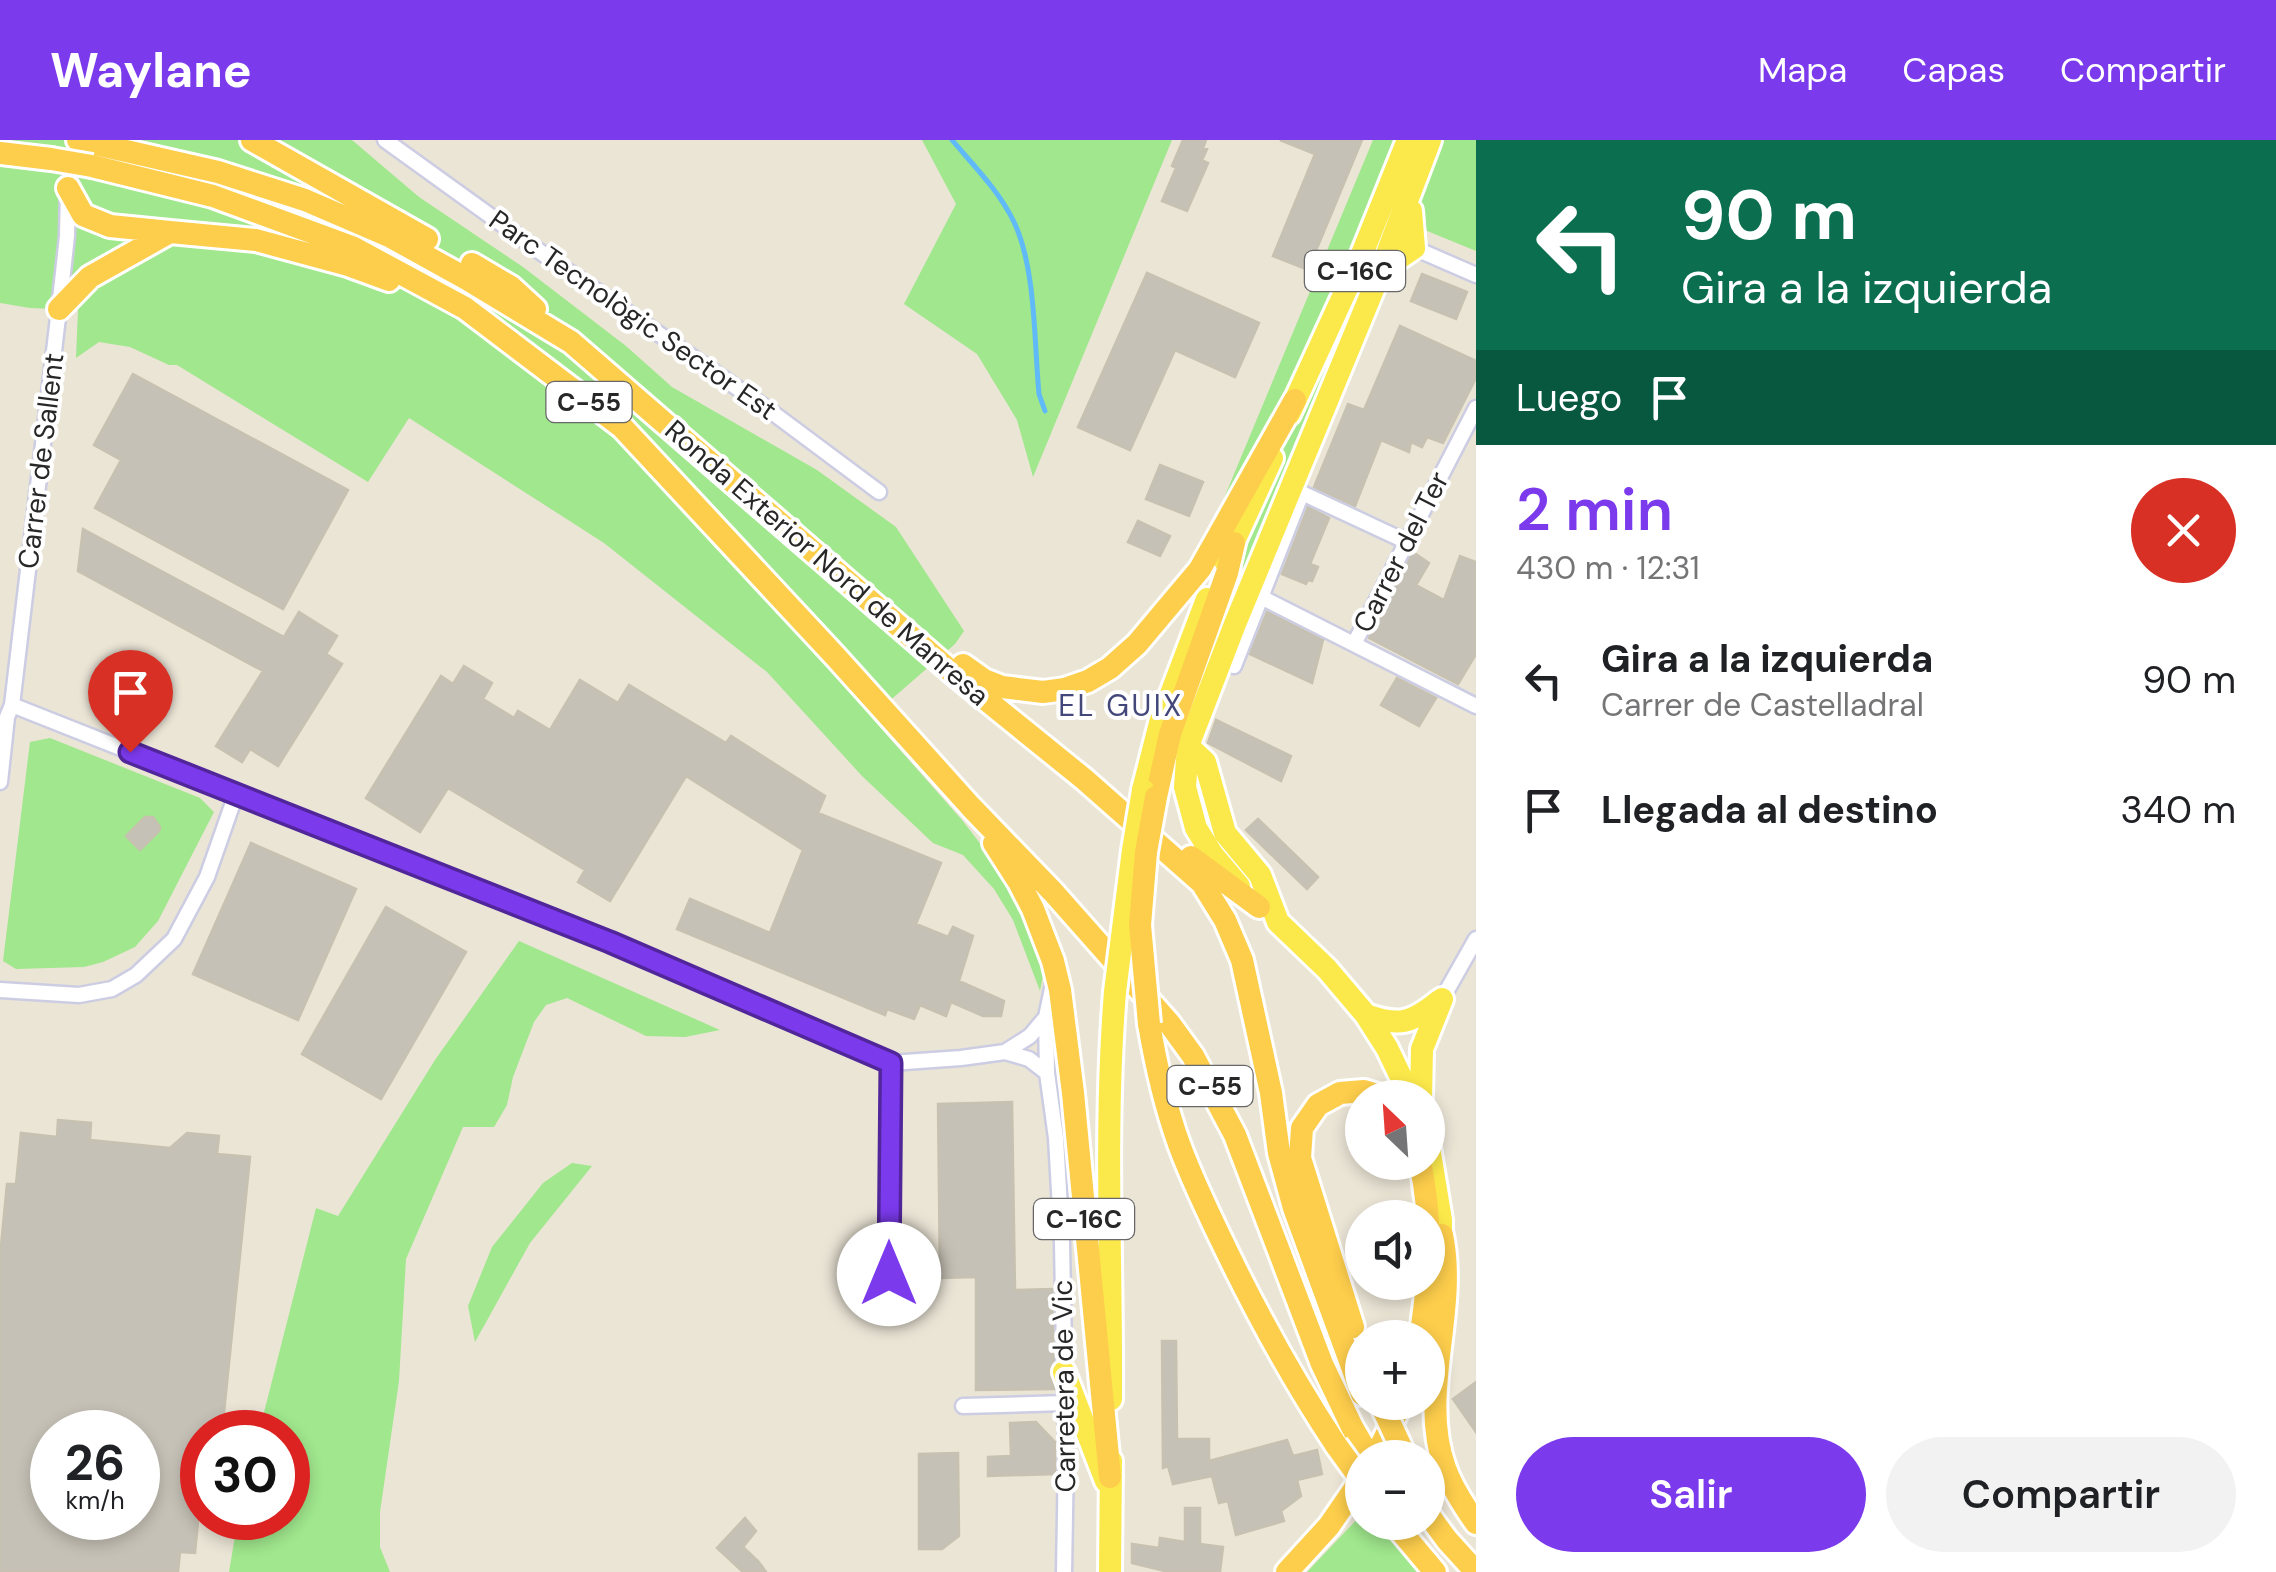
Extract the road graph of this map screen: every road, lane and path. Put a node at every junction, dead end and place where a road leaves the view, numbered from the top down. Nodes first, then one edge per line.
1 (252, 140) edge
2 (385, 140) edge
3 (1408, 140) edge
4 (1430, 140) edge
5 (1442, 140) edge
6 (85, 148) edge
7 (0, 154) edge
8 (68, 188) junction
9 (1416, 202) junction
10 (170, 232) junction
11 (1414, 248) junction
12 (1383, 272) junction
13 (1476, 275) edge
14 (464, 308) junction
15 (60, 309) junction
16 (571, 342) junction
17 (1295, 400) junction
18 (1476, 408) edge
19 (879, 492) dead end
20 (1406, 542) junction
21 (1234, 543) joint
22 (847, 581) junction
23 (1260, 597) junction
24 (1354, 644) junction
25 (1234, 666) dead end
26 (12, 705) junction
27 (1476, 706) edge
28 (1084, 778) junction
29 (0, 782) edge
30 (1150, 793) junction
31 (236, 794) junction
32 (971, 806) junction
33 (1268, 914) junction
34 (1476, 939) edge
35 (1054, 962) junction
36 (0, 990) edge
37 (1442, 999) junction
38 (1366, 1015) junction
39 (1046, 1017) junction
40 (1005, 1052) junction
41 (891, 1063) junction
42 (1047, 1073) junction
43 (1403, 1080) edge
44 (1421, 1080) edge
45 (1345, 1093) edge
46 (1423, 1180) edge
47 (1445, 1248) edge
48 (889, 1274) dead end
49 (1351, 1320) edge
50 (1422, 1320) edge
51 (1345, 1340) edge
52 (1064, 1372) junction
53 (1065, 1404) junction
54 (963, 1406) dead end
55 (1344, 1436) junction
56 (1346, 1440) edge
57 (1349, 1440) edge
58 (1110, 1485) junction
59 (1345, 1503) edge
60 (1345, 1521) edge
61 (1476, 1522) edge
62 (1445, 1533) edge
63 (1408, 1540) edge
64 (1432, 1540) edge
65 (1445, 1540) edge
66 (1463, 1567) edge
67 (1064, 1572) edge
68 (1110, 1572) edge
69 (1287, 1572) edge
70 (1300, 1572) edge
71 (1435, 1572) edge

1 - 16 highway
2 - 19 street, Parc Tecnològic Sector Est
3 - 17 main road, C-16C
4 - 12 main road, C-16C
5 - 9 main road
6 - 7 highway, Ronda Exterior Nord de Manresa / C-55, bridge
6 - 8 street, Carrer de Sallent
6 - 14 highway, Ronda Exterior Nord de Manresa / C-55
6 - 16 highway, Ronda Exterior Nord de Manresa / C-55
8 - 10 highway
8 - 15 street, Carrer de Sallent
9 - 11 main road
9 - 12 main road
10 - 14 highway
10 - 15 highway
11 - 12 main road
11 - 13 street
12 - 33 main road, C-16C
14 - 32 highway, Ronda Exterior Nord de Manresa / C-55
15 - 26 street, Carrer de Sallent
16 - 22 highway, Ronda Exterior Nord de Manresa / C-55
17 - 21 main road, C-16C
17 - 22 highway
18 - 20 street, Carrer del Ter
20 - 23 street
20 - 24 street, Carrer del Ter
21 - 30 highway
22 - 28 highway, Ronda Exterior Nord de Manresa / C-55
23 - 24 street
23 - 25 street
24 - 27 street
26 - 29 street, Carrer de Sallent
26 - 31 street
28 - 33 highway
28 - 51 highway, C-55
30 - 55 highway, bridge
30 - 58 main road, C-16C, bridge
31 - 36 street
31 - 41 street
32 - 35 highway, C-16C
32 - 55 highway, C-55
33 - 38 main road, C-16C
34 - 37 street
35 - 39 street, Carretera de Vic
35 - 58 highway, C-16C
37 - 38 main road
37 - 44 main road
38 - 43 main road, C-16C
39 - 40 street
39 - 42 street, Carretera de Vic
40 - 41 street
40 - 42 street
41 - 48 street
42 - 52 street, Carretera de Vic
45 - 49 highway
46 - 50 highway
47 - 61 highway
52 - 53 street, Carretera de Vic
52 - 58 main road
53 - 54 street
53 - 67 street, Carretera de Vic
55 - 56 highway, bridge
55 - 57 highway, C-55
58 - 68 main road, C-16C
59 - 69 highway
60 - 70 main road
62 - 66 highway
63 - 71 highway
64 - 66 highway
65 - 66 highway

